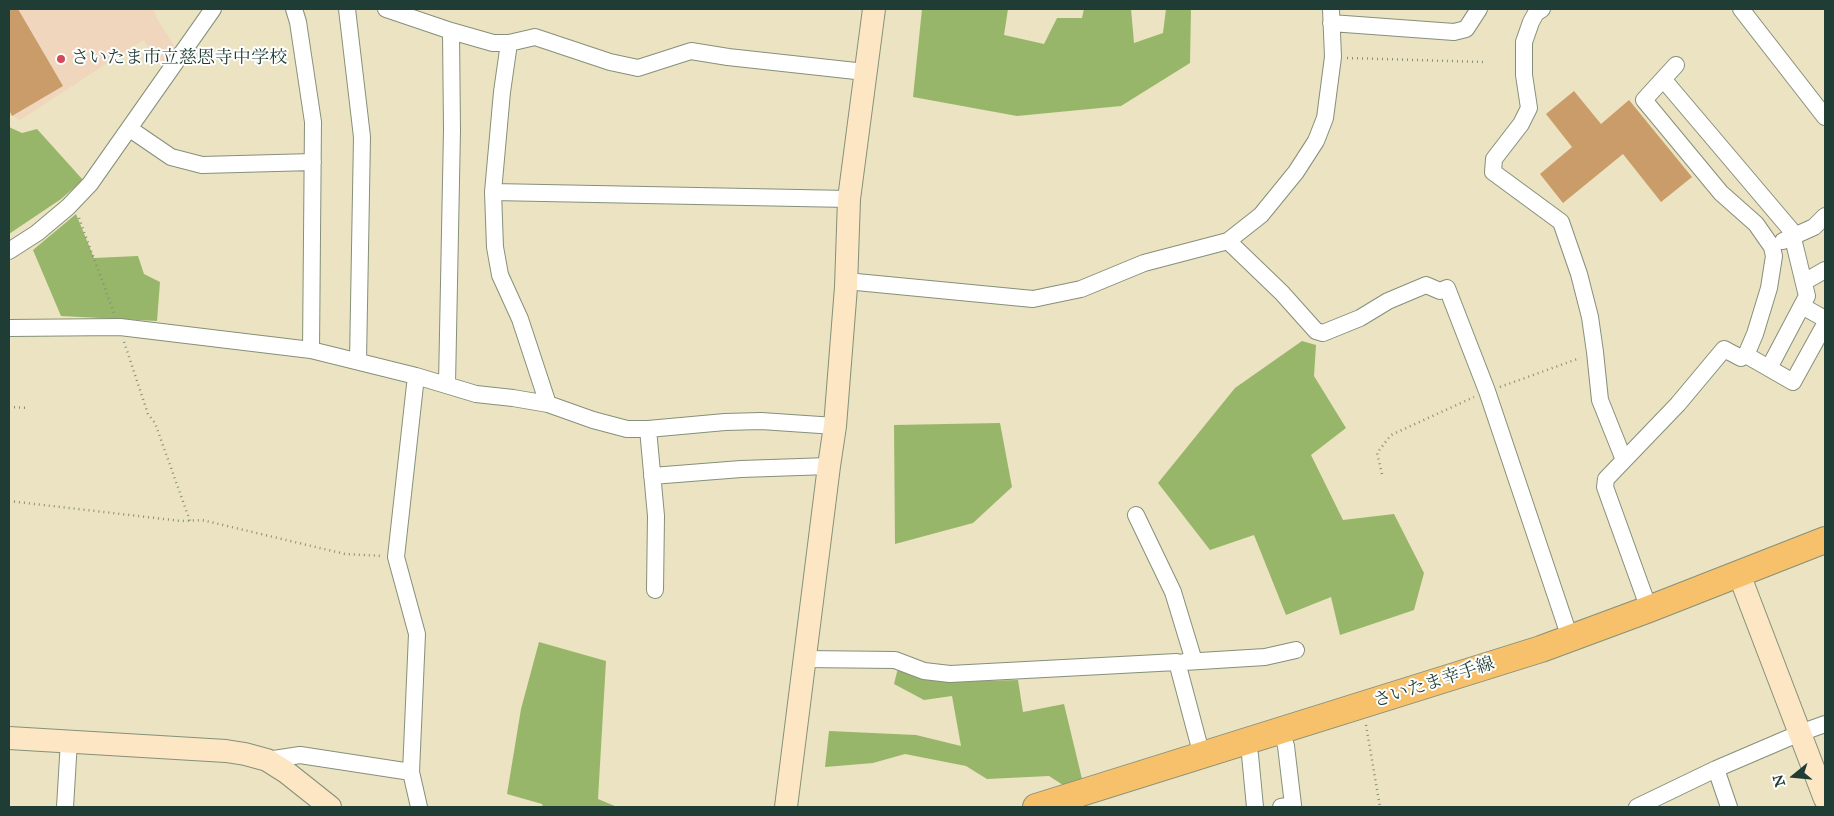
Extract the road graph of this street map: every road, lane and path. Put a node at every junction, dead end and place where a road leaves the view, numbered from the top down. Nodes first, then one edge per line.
1 (213, 9) edge
2 (294, 9) edge
3 (347, 9) edge
4 (386, 9) edge
5 (874, 9) edge
6 (1479, 9) edge
7 (1542, 9) edge
8 (1741, 9) edge
9 (1331, 16) edge
10 (451, 31) junction
11 (509, 43) junction
12 (1333, 57) junction
13 (1484, 62) dead end
14 (1676, 65) dead end
15 (865, 72) junction
16 (1663, 79) junction
17 (1825, 117) edge
18 (130, 129) junction
19 (313, 162) junction
20 (493, 192) junction
21 (849, 199) junction
22 (73, 202) junction
23 (1825, 216) edge
24 (1792, 236) junction
25 (1228, 241) junction
26 (1772, 247) junction
27 (9, 250) edge
28 (1825, 270) edge
29 (846, 281) junction
30 (1804, 282) junction
31 (1802, 306) junction
32 (1825, 319) edge
33 (1825, 324) edge
34 (120, 327) junction
35 (9, 328) edge
36 (311, 350) junction
37 (1746, 355) junction
38 (358, 361) junction
39 (1769, 368) junction
40 (416, 376) junction
41 (447, 385) junction
42 (548, 404) junction
43 (9, 407) edge
44 (29, 408) dead end
45 (835, 426) junction
46 (648, 429) junction
47 (1624, 460) junction
48 (828, 466) junction
49 (652, 476) junction
50 (9, 501) edge
51 (1136, 515) dead end
52 (190, 521) junction
53 (1825, 540) edge
54 (396, 557) junction
55 (1739, 574) junction
56 (656, 590) dead end
57 (1649, 609) junction
58 (1570, 638) junction
59 (1296, 650) dead end
60 (804, 660) junction
61 (1194, 661) junction
62 (1177, 662) junction
63 (1363, 706) junction
64 (1825, 724) edge
65 (1281, 731) junction
66 (1800, 733) junction
67 (9, 738) edge
68 (69, 741) junction
69 (1246, 742) junction
70 (1202, 756) junction
71 (267, 760) junction
72 (1716, 769) junction
73 (411, 772) junction
74 (1825, 799) edge
75 (65, 807) edge
76 (330, 807) edge
77 (419, 807) edge
78 (786, 807) edge
79 (1036, 807) edge
80 (1255, 807) edge
81 (1281, 807) edge
82 (1380, 807) edge
83 (1637, 807) edge
84 (1729, 807) edge

1 - 18 street
2 - 19 street
3 - 38 street
4 - 10 street
5 - 15 street
6 - 9 street
7 - 47 street
8 - 17 street
9 - 12 street
10 - 11 street
10 - 41 street
11 - 15 street
11 - 20 street
12 - 13 path
12 - 25 street
14 - 16 street
15 - 21 street
16 - 24 street
16 - 26 street
18 - 19 street
18 - 22 street
19 - 36 street
20 - 21 street
20 - 42 street
21 - 29 street
22 - 27 street
22 - 34 path
23 - 24 street
24 - 26 street
24 - 30 street
25 - 29 street
25 - 58 street
26 - 37 street
28 - 30 street
29 - 45 street
30 - 31 street
31 - 32 street
31 - 39 street
33 - 39 street
34 - 35 street
34 - 36 street
34 - 52 path
36 - 38 street
37 - 39 street
37 - 47 street
38 - 40 street
40 - 41 street
40 - 54 street
41 - 42 street
42 - 46 street
43 - 44 path
45 - 46 street
45 - 48 street
46 - 49 street
47 - 57 street
48 - 49 street
48 - 60 street
49 - 56 street
50 - 52 path
51 - 61 street
52 - 54 path
53 - 55 main road, さいたま幸手線
54 - 73 street
55 - 57 main road, さいたま幸手線
55 - 66 street
57 - 58 main road, さいたま幸手線
58 - 63 main road, さいたま幸手線
59 - 61 street
60 - 62 street
60 - 78 street
61 - 62 street
62 - 70 street
63 - 65 main road, さいたま幸手線
63 - 82 path
64 - 66 street
65 - 69 main road, さいたま幸手線
65 - 81 street
66 - 72 street
66 - 74 street
67 - 68 street
68 - 71 street
68 - 75 street
69 - 70 main road, さいたま幸手線
69 - 80 street
70 - 79 main road, さいたま幸手線
71 - 73 street
71 - 76 street
72 - 83 street
72 - 84 street
73 - 77 street

